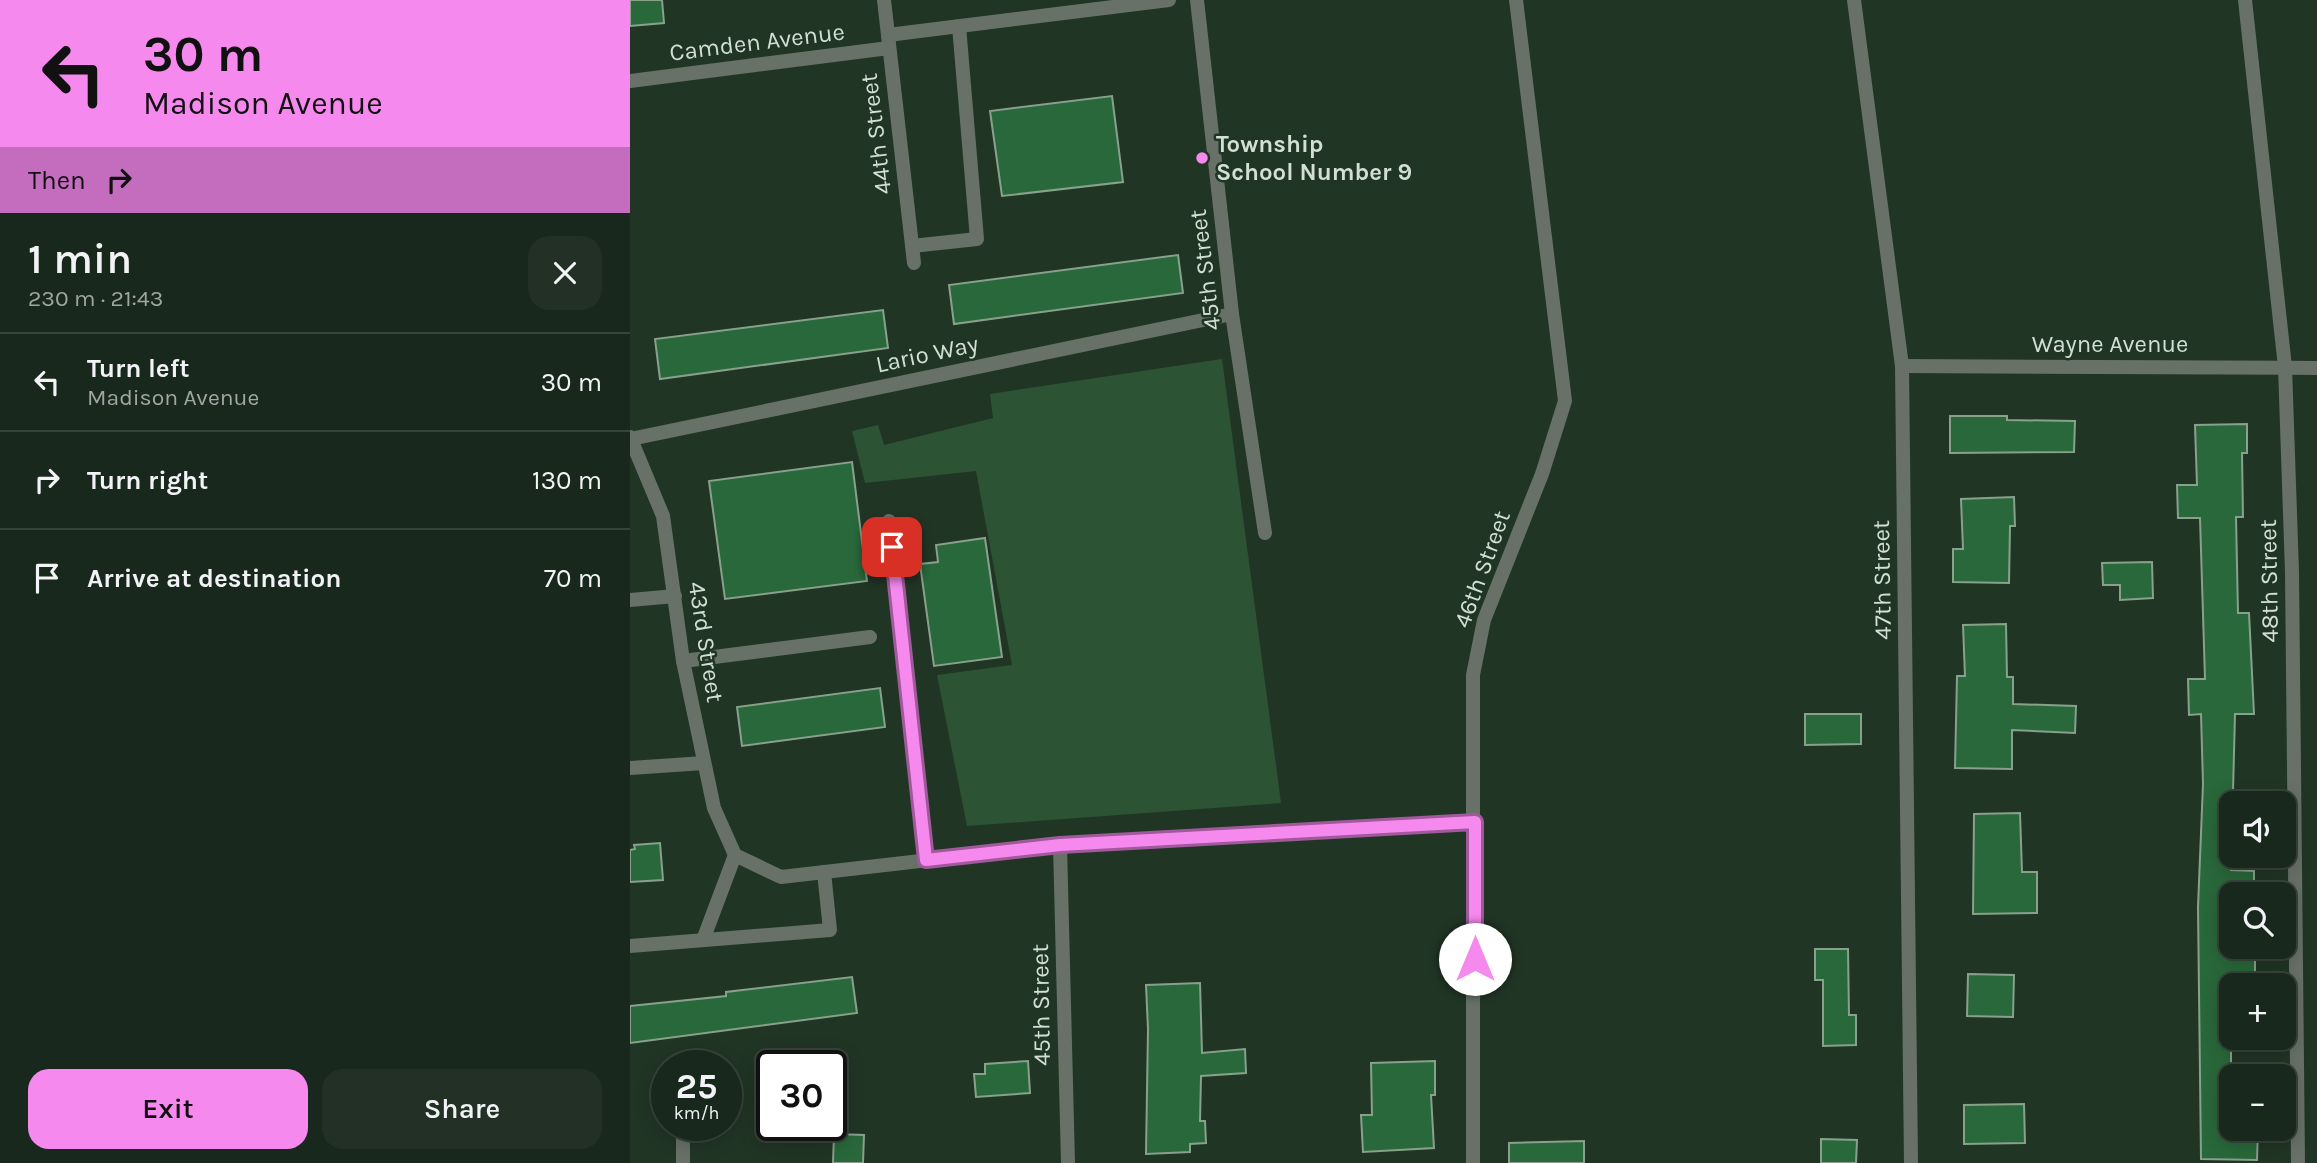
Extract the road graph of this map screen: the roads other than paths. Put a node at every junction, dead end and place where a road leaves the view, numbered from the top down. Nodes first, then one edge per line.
1 (884, 0) edge
2 (1169, 0) edge
3 (1197, 0) edge
4 (1516, 0) edge
5 (1854, 0) edge
6 (2245, 0) edge
7 (959, 26) junction
8 (889, 41) junction
9 (630, 81) edge
10 (912, 247) junction
11 (914, 263) dead end
12 (1232, 314) junction
13 (1902, 366) junction
14 (2285, 367) junction
15 (2317, 368) edge
16 (630, 438) edge
17 (889, 521) dead end
18 (1265, 533) dead end
19 (676, 596) junction
20 (630, 600) edge
21 (870, 637) dead end
22 (683, 661) junction
23 (704, 763) junction
24 (630, 768) edge
25 (1475, 822) junction
26 (1060, 845) junction
27 (735, 855) junction
28 (926, 860) junction
29 (824, 872) junction
30 (703, 940) junction
31 (630, 946) edge
32 (683, 1141) edge
33 (683, 1163) edge
34 (1068, 1163) edge
35 (1474, 1163) edge
36 (1911, 1163) edge
37 (2298, 1163) edge

1 - 8 street, 44th Street
2 - 7 street, Camden Avenue
3 - 12 street, 45th Street
4 - 25 street, 46th Street
5 - 13 street, 47th Street
6 - 14 street, 48th Street
7 - 8 street, Camden Avenue
7 - 10 street
8 - 9 street, Camden Avenue
8 - 10 street, 44th Street
10 - 11 street, 44th Street
12 - 16 street, Lario Way
12 - 18 street, 45th Street
13 - 14 street, Wayne Avenue
13 - 36 street, 47th Street
14 - 15 street, Wayne Avenue
14 - 37 street, 48th Street
16 - 19 street, 43rd Street
17 - 28 street
19 - 20 street
19 - 22 street, 43rd Street
21 - 22 street
22 - 23 street, 43rd Street
23 - 24 street
23 - 27 street, 43rd Street
25 - 26 street
25 - 35 street, 46th Street
26 - 28 street
26 - 34 street, 45th Street
27 - 29 street
27 - 30 street
28 - 29 street
29 - 30 street
30 - 31 street
32 - 33 street

